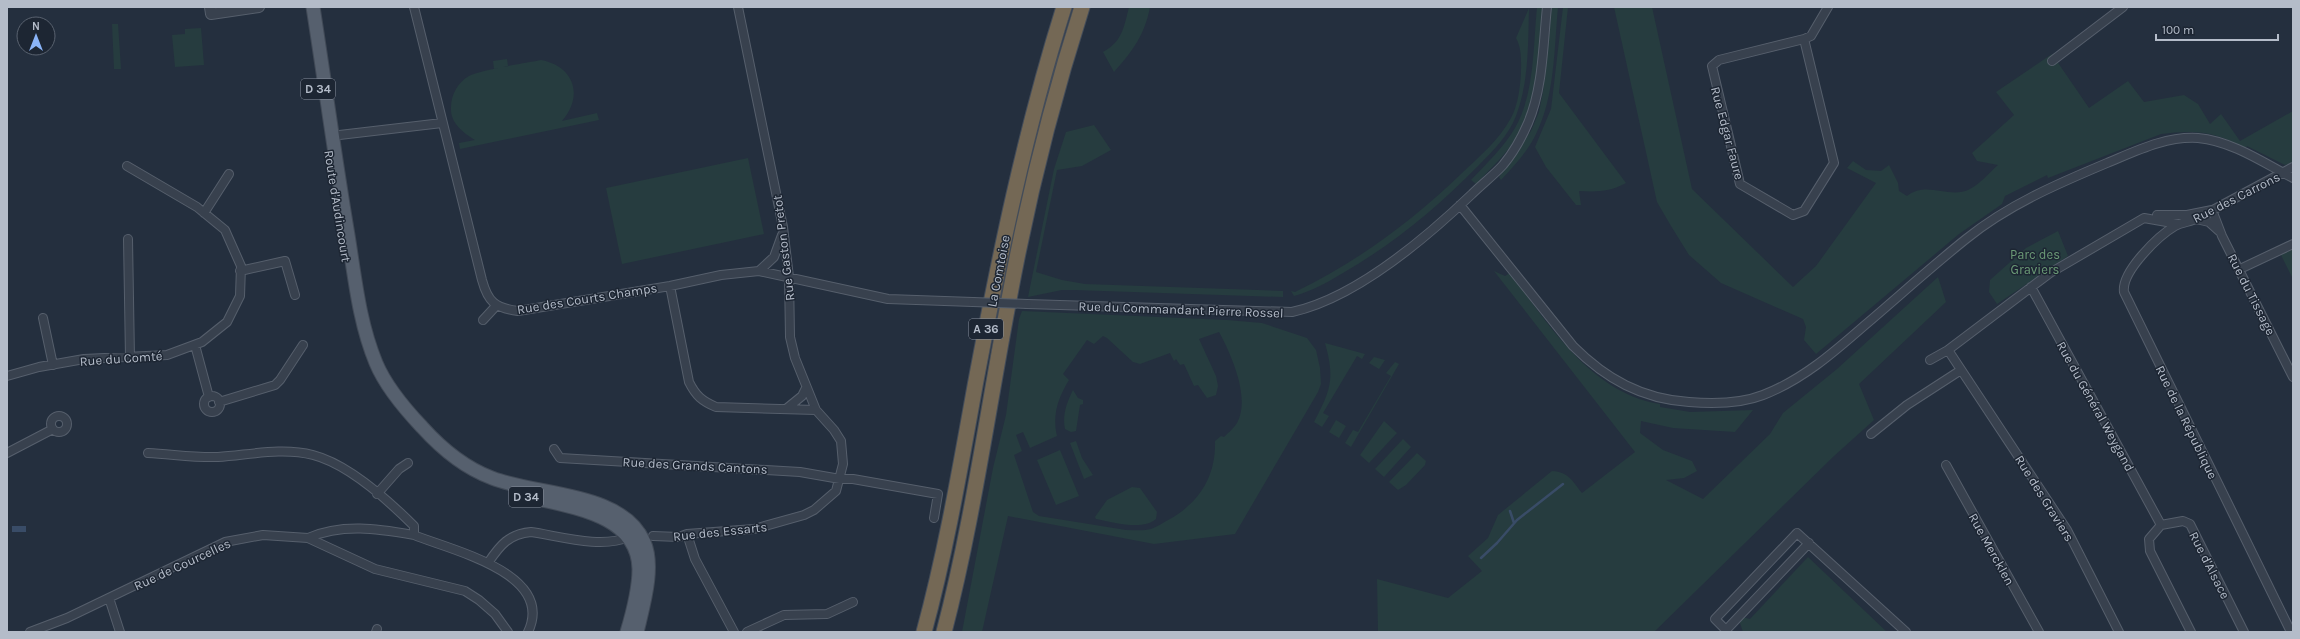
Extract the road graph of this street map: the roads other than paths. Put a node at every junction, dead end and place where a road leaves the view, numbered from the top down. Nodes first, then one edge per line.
1 (210, 7) edge
2 (259, 7) edge
3 (304, 7) edge
4 (313, 7) edge
5 (414, 7) edge
6 (738, 7) edge
7 (1064, 7) edge
8 (1082, 7) edge
9 (1547, 7) edge
10 (1828, 7) edge
11 (2123, 7) edge
12 (1804, 39) junction
13 (2052, 61) dead end
14 (442, 123) junction
15 (331, 136) junction
16 (127, 166) dead end
17 (2293, 167) edge
18 (2283, 173) junction
19 (229, 174) dead end
20 (2293, 178) edge
21 (1460, 205) junction
22 (2212, 210) junction
23 (204, 213) junction
24 (2173, 217) junction
25 (2144, 218) junction
26 (2196, 219) junction
27 (2165, 222) junction
28 (2178, 224) junction
29 (783, 226) junction
30 (2222, 236) junction
31 (128, 239) dead end
32 (2153, 243) junction
33 (2293, 244) edge
34 (2240, 269) junction
35 (240, 271) junction
36 (759, 271) junction
37 (789, 277) junction
38 (670, 286) junction
39 (2030, 287) junction
40 (295, 295) dead end
41 (496, 306) junction
42 (43, 318) dead end
43 (482, 320) dead end
44 (195, 344) junction
45 (302, 345) dead end
46 (1948, 350) junction
47 (130, 358) junction
48 (1930, 360) dead end
49 (53, 365) junction
50 (1961, 370) junction
51 (7, 376) edge
52 (2293, 377) edge
53 (806, 388) junction
54 (209, 397) junction
55 (393, 398) junction
56 (219, 402) junction
57 (786, 409) junction
58 (816, 410) junction
59 (53, 429) dead end
60 (1871, 434) dead end
61 (554, 449) dead end
62 (7, 452) edge
63 (148, 453) dead end
64 (408, 463) dead end
65 (1946, 465) dead end
66 (840, 479) junction
67 (377, 494) junction
68 (934, 518) dead end
69 (2161, 525) junction
70 (687, 534) junction
71 (414, 536) junction
72 (653, 536) dead end
73 (628, 537) junction
74 (308, 538) junction
75 (1809, 543) junction
76 (488, 563) junction
77 (109, 598) junction
78 (853, 602) dead end
79 (30, 632) edge
80 (120, 632) edge
81 (508, 632) edge
82 (528, 632) edge
83 (627, 632) edge
84 (637, 632) edge
85 (734, 632) edge
86 (747, 632) edge
87 (924, 632) edge
88 (944, 632) edge
89 (1906, 632) edge
90 (2039, 632) edge
91 (2119, 632) edge
92 (2191, 632) edge
93 (2244, 632) edge
94 (2291, 632) edge

1 - 2 street
3 - 55 main road, Route d'Audincourt / D 34
4 - 15 main road, Route d'Audincourt / D 34
5 - 14 street
6 - 29 street, Rue Gaston Pretot
7 - 87 highway, La Comtoise / A 36
8 - 88 highway, La Comtoise / A 36
9 - 21 street, Rue du Commandant Pierre Rossel
10 - 12 street
11 - 13 street
12 - 12 street, Rue Edgar Faure
14 - 15 street
14 - 41 street
15 - 55 main road, Route d'Audincourt / D 34
16 - 23 street, Rue du Comté
17 - 18 street, Rue des Carrons
18 - 20 street
18 - 21 street
18 - 22 street, Rue des Carrons
19 - 23 street
21 - 37 street, Rue du Commandant Pierre Rossel, bridge
22 - 24 street
22 - 26 street, Rue des Carrons
22 - 30 street, Rue du Tissage
23 - 35 street, Rue du Comté
24 - 25 street
24 - 27 street
25 - 27 street
25 - 39 street
26 - 28 street, Rue des Carrons
26 - 30 street
27 - 28 street
27 - 32 street
28 - 32 street, Rue de la République
29 - 36 street
29 - 37 street, Rue Gaston Pretot
30 - 34 street, Rue du Tissage
31 - 47 street
32 - 94 street, Rue de la République
33 - 34 street
34 - 52 street, Rue du Tissage
35 - 40 street
35 - 44 street, Rue du Comté
36 - 37 street, Rue des Courts Champs
36 - 38 street, Rue des Courts Champs
37 - 53 street, Rue Gaston Pretot
38 - 41 street, Rue des Courts Champs
38 - 57 street
39 - 46 street
39 - 69 street, Rue du Général Weygand
41 - 43 street
42 - 49 street
44 - 47 street, Rue du Comté
44 - 54 street
45 - 56 street
46 - 48 street
46 - 50 street, Rue des Graviers
47 - 49 street, Rue du Comté
49 - 51 street, Rue du Comté
50 - 60 street
50 - 91 street, Rue des Graviers
53 - 57 street
53 - 58 street, Rue Gaston Pretot
54 - 56 street
54 - 56 street
55 - 73 main road, D 34
55 - 84 main road, D 34
57 - 58 street
58 - 66 street, Rue Gaston Pretot
59 - 62 street
61 - 66 street, Rue des Grands Cantons
63 - 67 street
64 - 67 street
65 - 90 street, Rue Mercklen
66 - 68 street
66 - 70 street, Rue des Essarts
67 - 71 street
69 - 92 street
69 - 93 street, Rue d'Alsace
70 - 72 street, Rue des Essarts
70 - 85 street
71 - 74 street
71 - 76 street
73 - 76 street
73 - 83 main road, D 34
74 - 77 street, Rue de Courcelles
74 - 81 street, Rue de Courcelles
75 - 75 street
75 - 89 street
76 - 82 street
77 - 79 street, Rue de Courcelles
77 - 80 street
78 - 86 street

